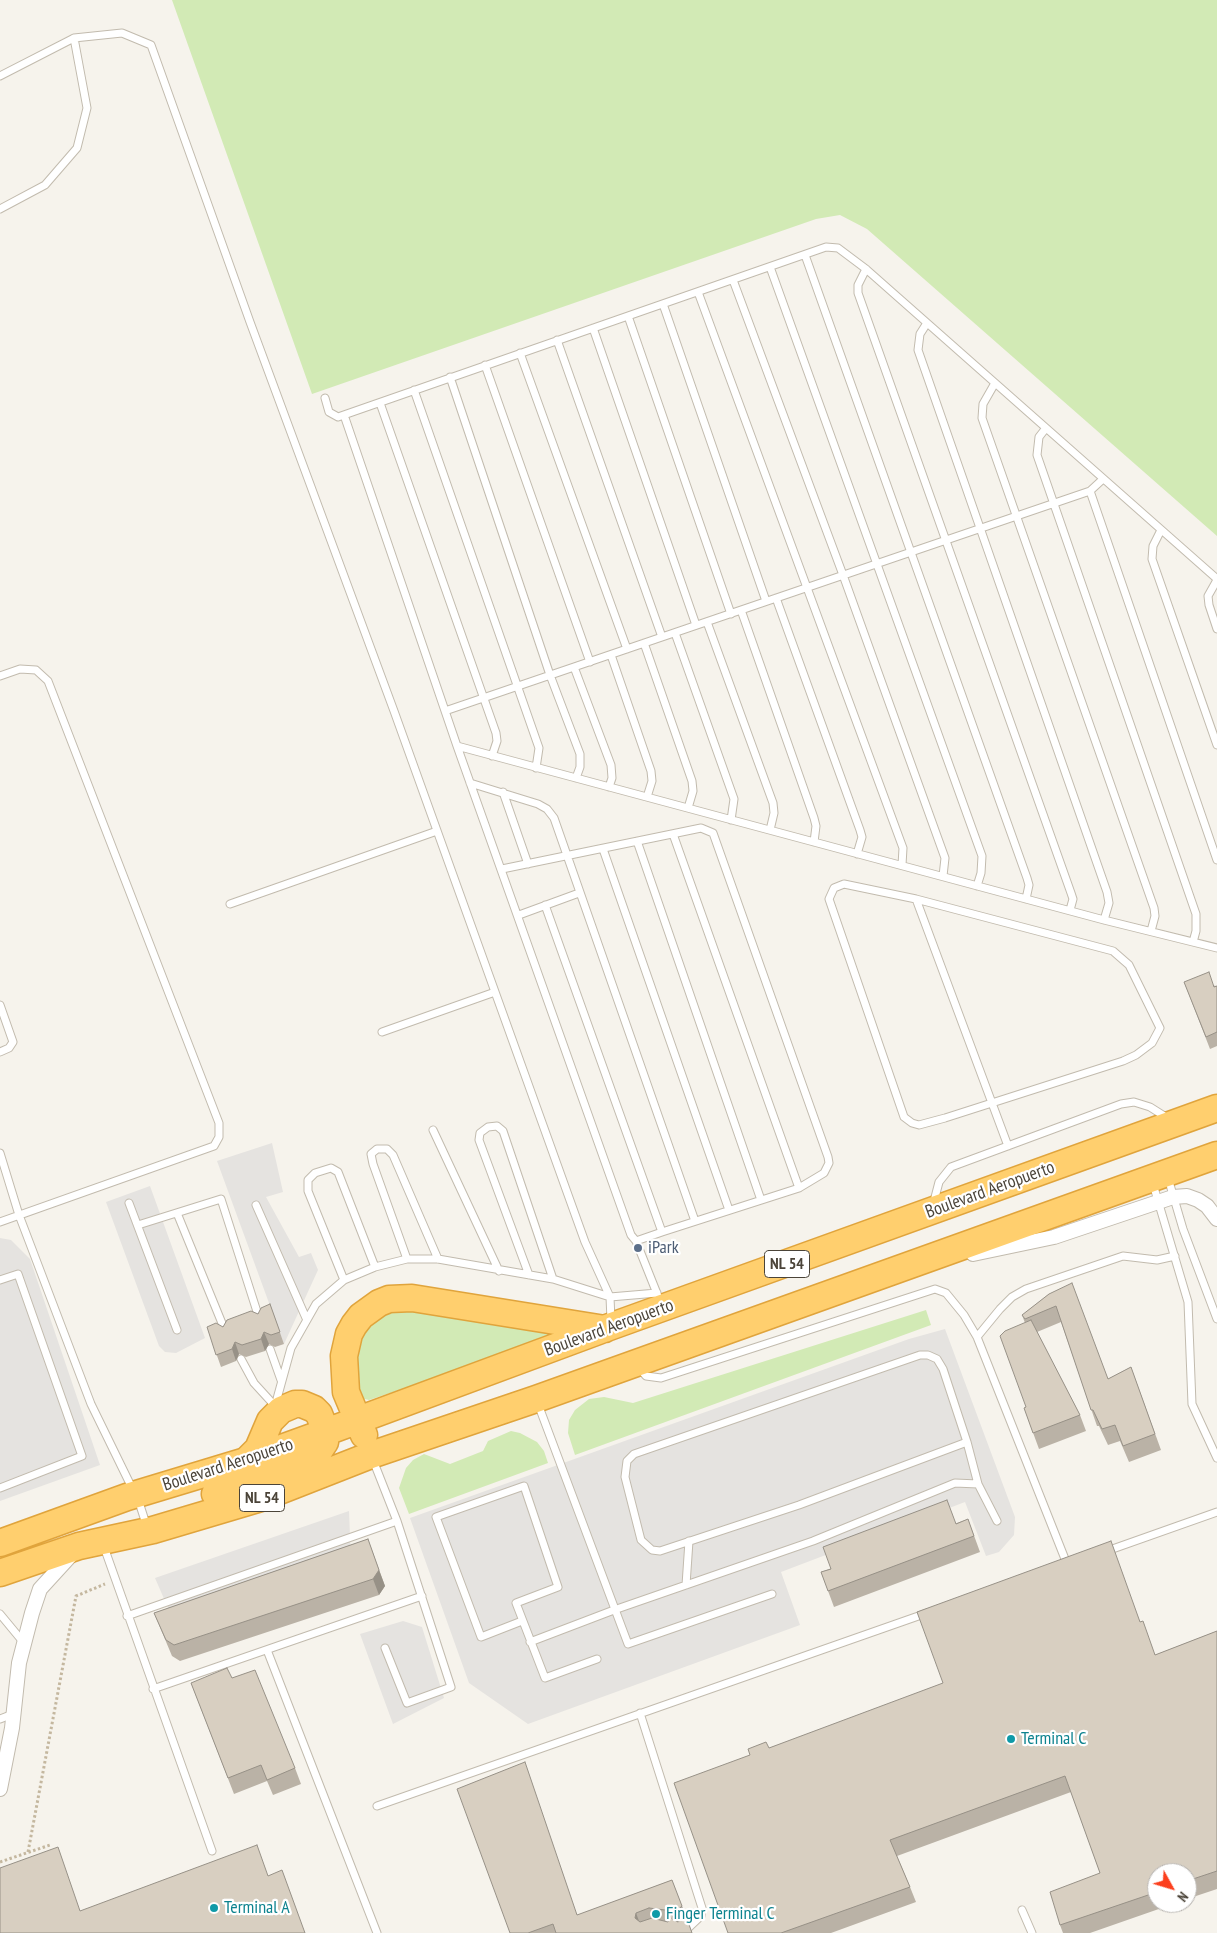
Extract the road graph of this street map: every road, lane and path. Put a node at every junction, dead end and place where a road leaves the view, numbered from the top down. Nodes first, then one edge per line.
1 (74, 38) junction
2 (0, 76) edge
3 (0, 209) edge
4 (805, 255) junction
5 (770, 267) junction
6 (866, 269) junction
7 (733, 280) junction
8 (698, 292) junction
9 (663, 304) junction
10 (628, 316) junction
11 (927, 323) junction
12 (593, 328) junction
13 (557, 340) junction
14 (520, 353) junction
15 (485, 366) junction
16 (450, 378) junction
17 (995, 383) junction
18 (414, 390) junction
19 (325, 398) dead end
20 (380, 403) junction
21 (344, 415) junction
22 (1046, 428) junction
23 (1104, 479) junction
24 (1090, 491) junction
25 (1052, 504) junction
26 (1016, 516) junction
27 (981, 528) junction
28 (1162, 530) junction
29 (945, 540) junction
30 (912, 552) junction
31 (878, 563) junction
32 (843, 575) junction
33 (1217, 580) edge
34 (808, 587) junction
35 (776, 598) junction
36 (766, 601) junction
37 (741, 610) junction
38 (731, 614) junction
39 (706, 622) junction
40 (696, 626) junction
41 (1217, 629) edge
42 (674, 633) junction
43 (662, 637) junction
44 (644, 643) junction
45 (627, 649) junction
46 (611, 655) junction
47 (590, 662) junction
48 (574, 668) junction
49 (0, 676) edge
50 (550, 676) junction
51 (518, 687) junction
52 (483, 698) junction
53 (445, 711) junction
54 (1217, 745) edge
55 (457, 746) junction
56 (492, 756) junction
57 (536, 768) junction
58 (576, 778) junction
59 (470, 783) junction
60 (609, 787) junction
61 (503, 792) junction
62 (647, 797) junction
63 (688, 808) junction
64 (731, 820) junction
65 (770, 830) junction
66 (437, 831) junction
67 (673, 834) junction
68 (638, 842) junction
69 (814, 842) junction
70 (602, 848) junction
71 (857, 854) junction
72 (566, 856) junction
73 (1217, 860) edge
74 (528, 864) junction
75 (902, 865) junction
76 (502, 870) junction
77 (943, 876) junction
78 (977, 886) junction
79 (579, 893) junction
80 (1026, 899) junction
81 (916, 900) junction
82 (230, 904) dead end
83 (545, 906) junction
84 (1070, 910) junction
85 (518, 915) junction
86 (1104, 920) junction
87 (1151, 931) junction
88 (1193, 942) junction
89 (1217, 948) edge
90 (495, 992) junction
91 (0, 1005) edge
92 (382, 1032) dead end
93 (0, 1052) edge
94 (992, 1103) junction
95 (1217, 1108) edge
96 (1176, 1123) junction
97 (433, 1130) dead end
98 (1008, 1146) junction
99 (0, 1154) edge
100 (1217, 1155) edge
101 (1162, 1187) junction
102 (799, 1188) junction
103 (761, 1200) junction
104 (129, 1203) dead end
105 (256, 1205) dead end
106 (729, 1210) junction
107 (932, 1211) junction
108 (177, 1213) junction
109 (19, 1215) junction
110 (1217, 1219) edge
111 (0, 1222) edge
112 (695, 1222) junction
113 (138, 1226) junction
114 (662, 1232) junction
115 (636, 1240) junction
116 (1175, 1256) junction
117 (407, 1259) junction
118 (438, 1259) junction
119 (375, 1267) junction
120 (500, 1271) junction
121 (530, 1275) junction
122 (553, 1279) junction
123 (0, 1280) edge
124 (344, 1280) junction
125 (610, 1297) junction
126 (660, 1301) junction
127 (306, 1318) junction
128 (1217, 1318) edge
129 (260, 1322) edge
130 (608, 1327) junction
131 (177, 1330) dead end
132 (226, 1334) edge
133 (977, 1337) junction
134 (270, 1349) edge
135 (241, 1359) edge
136 (634, 1364) junction
137 (281, 1380) junction
138 (536, 1399) junction
139 (273, 1414) junction
140 (358, 1420) junction
141 (326, 1432) junction
142 (967, 1442) junction
143 (371, 1455) junction
144 (1217, 1458) edge
145 (246, 1461) junction
146 (978, 1484) junction
147 (0, 1488) edge
148 (136, 1495) junction
149 (1217, 1512) edge
150 (397, 1521) junction
151 (997, 1521) dead end
152 (151, 1530) junction
153 (689, 1541) junction
154 (0, 1543) edge
155 (91, 1544) junction
156 (1095, 1555) edge
157 (1076, 1561) edge
158 (1067, 1564) junction
159 (1058, 1568) edge
160 (0, 1573) edge
161 (115, 1580) junction
162 (686, 1585) junction
163 (772, 1594) dead end
164 (422, 1596) junction
165 (614, 1610) junction
166 (937, 1610) edge
167 (0, 1614) edge
168 (127, 1616) junction
169 (522, 1621) junction
170 (530, 1642) junction
171 (24, 1643) junction
172 (385, 1648) dead end
173 (267, 1650) junction
174 (597, 1659) dead end
175 (153, 1689) junction
176 (15, 1713) junction
177 (640, 1713) junction
178 (0, 1720) edge
179 (8, 1749) junction
180 (0, 1761) edge
181 (0, 1789) edge
182 (377, 1806) dead end
183 (50, 1844) dead end
184 (212, 1851) dead end
185 (28, 1852) junction
186 (0, 1862) edge
187 (1022, 1910) dead end
188 (377, 1933) edge
189 (683, 1933) edge
190 (1032, 1933) edge

1 - 2 lane
1 - 3 lane
1 - 66 lane
4 - 5 lane
4 - 6 lane
4 - 30 lane
5 - 7 lane
5 - 31 lane
6 - 11 lane
6 - 29 lane
7 - 8 lane
7 - 32 lane
8 - 9 lane
8 - 34 lane
9 - 10 lane
9 - 36 lane
10 - 12 lane
10 - 38 lane
11 - 17 lane
11 - 27 lane
12 - 13 lane
12 - 40 lane
13 - 14 lane
13 - 43 lane
14 - 15 lane
14 - 45 lane
15 - 16 lane
15 - 47 lane
16 - 18 lane
16 - 50 lane
17 - 22 lane
17 - 26 lane
18 - 20 lane
18 - 51 lane
19 - 21 lane
20 - 21 lane
20 - 52 lane
21 - 53 lane
22 - 23 lane
22 - 25 lane
23 - 24 lane
23 - 28 lane
24 - 25 lane
24 - 73 lane
25 - 26 lane
25 - 88 lane
26 - 27 lane
26 - 87 lane
27 - 29 lane
27 - 86 lane
28 - 33 lane
28 - 54 lane
29 - 30 lane
29 - 84 lane
30 - 31 lane
30 - 80 lane
31 - 32 lane
31 - 78 lane
32 - 34 lane
32 - 77 lane
33 - 41 lane
34 - 35 lane
34 - 75 lane
35 - 36 lane
35 - 71 lane
36 - 37 lane
37 - 38 lane
37 - 69 lane
38 - 39 lane
39 - 40 lane
39 - 65 lane
40 - 42 lane
42 - 43 lane
42 - 64 lane
43 - 44 lane
44 - 45 lane
44 - 63 lane
45 - 46 lane
46 - 47 lane
46 - 62 lane
47 - 48 lane
48 - 50 lane
48 - 60 lane
49 - 109 lane
50 - 51 lane
50 - 58 lane
51 - 52 lane
51 - 57 lane
52 - 53 lane
52 - 56 lane
53 - 55 lane
55 - 56 lane
55 - 59 lane
56 - 57 lane
57 - 58 lane
58 - 60 lane
59 - 61 lane
59 - 76 lane
60 - 62 lane
61 - 72 lane
61 - 74 lane
62 - 63 lane
63 - 64 lane
64 - 65 lane
65 - 69 lane
66 - 82 lane
66 - 90 lane
67 - 68 lane
67 - 102 lane
67 - 102 lane
68 - 70 lane
68 - 103 lane
69 - 71 lane
70 - 72 lane
70 - 106 lane
71 - 75 lane
72 - 74 lane
72 - 79 lane
74 - 76 lane
75 - 77 lane
76 - 85 lane
77 - 78 lane
78 - 80 lane
79 - 83 lane
79 - 112 lane
80 - 84 lane
81 - 94 lane
81 - 94 lane
81 - 94 lane
83 - 85 lane
83 - 114 lane
84 - 86 lane
85 - 115 lane
86 - 87 lane
87 - 88 lane
88 - 89 lane
90 - 92 lane
90 - 125 lane
91 - 93 lane
94 - 98 lane
95 - 96 highway, Boulevard Aeropuerto / NL 54
96 - 98 lane
96 - 107 highway, Boulevard Aeropuerto / NL 54
97 - 120 lane
98 - 107 lane
99 - 109 lane
100 - 101 highway, NL 54
101 - 110 street
101 - 116 lane
101 - 128 lane
101 - 136 highway, NL 54
102 - 103 lane
103 - 106 lane
104 - 113 lane
105 - 127 lane
106 - 112 lane
107 - 126 highway, Boulevard Aeropuerto / NL 54
108 - 113 lane
108 - 129 lane
108 - 132 lane
109 - 111 lane
109 - 148 lane
112 - 114 lane
113 - 131 lane
114 - 115 lane
115 - 126 lane
116 - 133 lane
116 - 144 lane
117 - 118 lane
117 - 118 lane
117 - 119 lane
118 - 120 lane
119 - 124 lane
119 - 124 lane
120 - 121 lane
121 - 122 lane
121 - 122 lane
122 - 125 lane
123 - 147 lane
124 - 127 lane
125 - 126 lane
125 - 130 lane
126 - 130 highway, Boulevard Aeropuerto / NL 54
127 - 137 lane
130 - 140 highway, Boulevard Aeropuerto / NL 54
130 - 140 highway
133 - 136 lane
133 - 158 lane
134 - 137 lane
135 - 139 lane
136 - 138 highway, NL 54
137 - 139 lane
138 - 143 highway, NL 54
138 - 165 lane
139 - 141 highway
139 - 145 highway
140 - 141 highway, Boulevard Aeropuerto / NL 54
140 - 143 highway
141 - 145 highway, Boulevard Aeropuerto / NL 54
141 - 152 highway
142 - 146 lane
142 - 153 lane
142 - 153 lane
143 - 150 lane
143 - 152 highway, NL 54
145 - 148 highway, Boulevard Aeropuerto / NL 54
146 - 151 lane
146 - 162 lane
148 - 152 lane
148 - 154 highway, Boulevard Aeropuerto / NL 54
149 - 156 lane
150 - 164 lane
150 - 168 lane
152 - 155 highway, NL 54
153 - 162 lane
155 - 160 highway, NL 54
155 - 161 lane
155 - 171 street
157 - 158 lane
158 - 159 lane
161 - 168 lane
161 - 185 path
162 - 165 lane
163 - 165 lane
164 - 172 lane
164 - 173 lane
165 - 170 lane
166 - 177 lane
167 - 171 lane
168 - 175 lane
169 - 169 lane
169 - 170 lane
170 - 174 lane
171 - 176 street
173 - 175 lane
173 - 188 lane
175 - 184 lane
176 - 178 lane
176 - 179 street
177 - 182 lane
177 - 189 lane
179 - 180 street
179 - 181 street
183 - 185 path
185 - 186 path
187 - 190 lane

